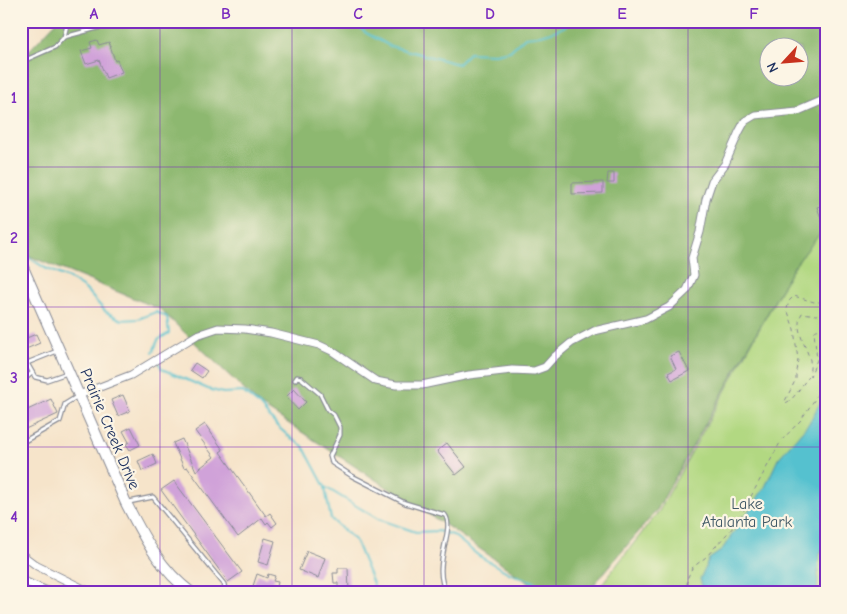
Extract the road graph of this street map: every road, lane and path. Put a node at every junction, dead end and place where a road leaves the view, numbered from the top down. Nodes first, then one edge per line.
1 (68, 21) edge
2 (108, 23) edge
3 (64, 37) junction
4 (21, 62) edge
5 (826, 99) edge
6 (21, 263) edge
7 (826, 302) edge
8 (826, 313) edge
9 (826, 332) edge
10 (21, 350) edge
11 (59, 350) junction
12 (27, 363) junction
13 (69, 372) junction
14 (32, 373) junction
15 (810, 376) junction
16 (826, 376) edge
17 (295, 380) dead end
18 (21, 382) edge
19 (79, 395) junction
20 (21, 442) edge
21 (126, 503) junction
22 (21, 554) edge
23 (21, 580) edge
24 (52, 593) edge
25 (92, 593) edge
26 (192, 593) edge
27 (226, 593) edge
28 (447, 593) edge
29 (690, 593) edge

1 - 3 lane
2 - 3 lane
3 - 4 lane
5 - 19 street
6 - 11 main road, Prairie Creek Drive
7 - 15 path
8 - 15 path
9 - 15 path
10 - 12 lane
11 - 12 lane
11 - 13 main road, Prairie Creek Drive
12 - 14 lane
13 - 14 lane
13 - 19 main road, Prairie Creek Drive
14 - 18 lane
16 - 29 path
17 - 28 lane
19 - 20 lane
19 - 21 main road, Prairie Creek Drive
21 - 26 main road, Prairie Creek Drive
21 - 27 lane
22 - 25 street
23 - 24 street

